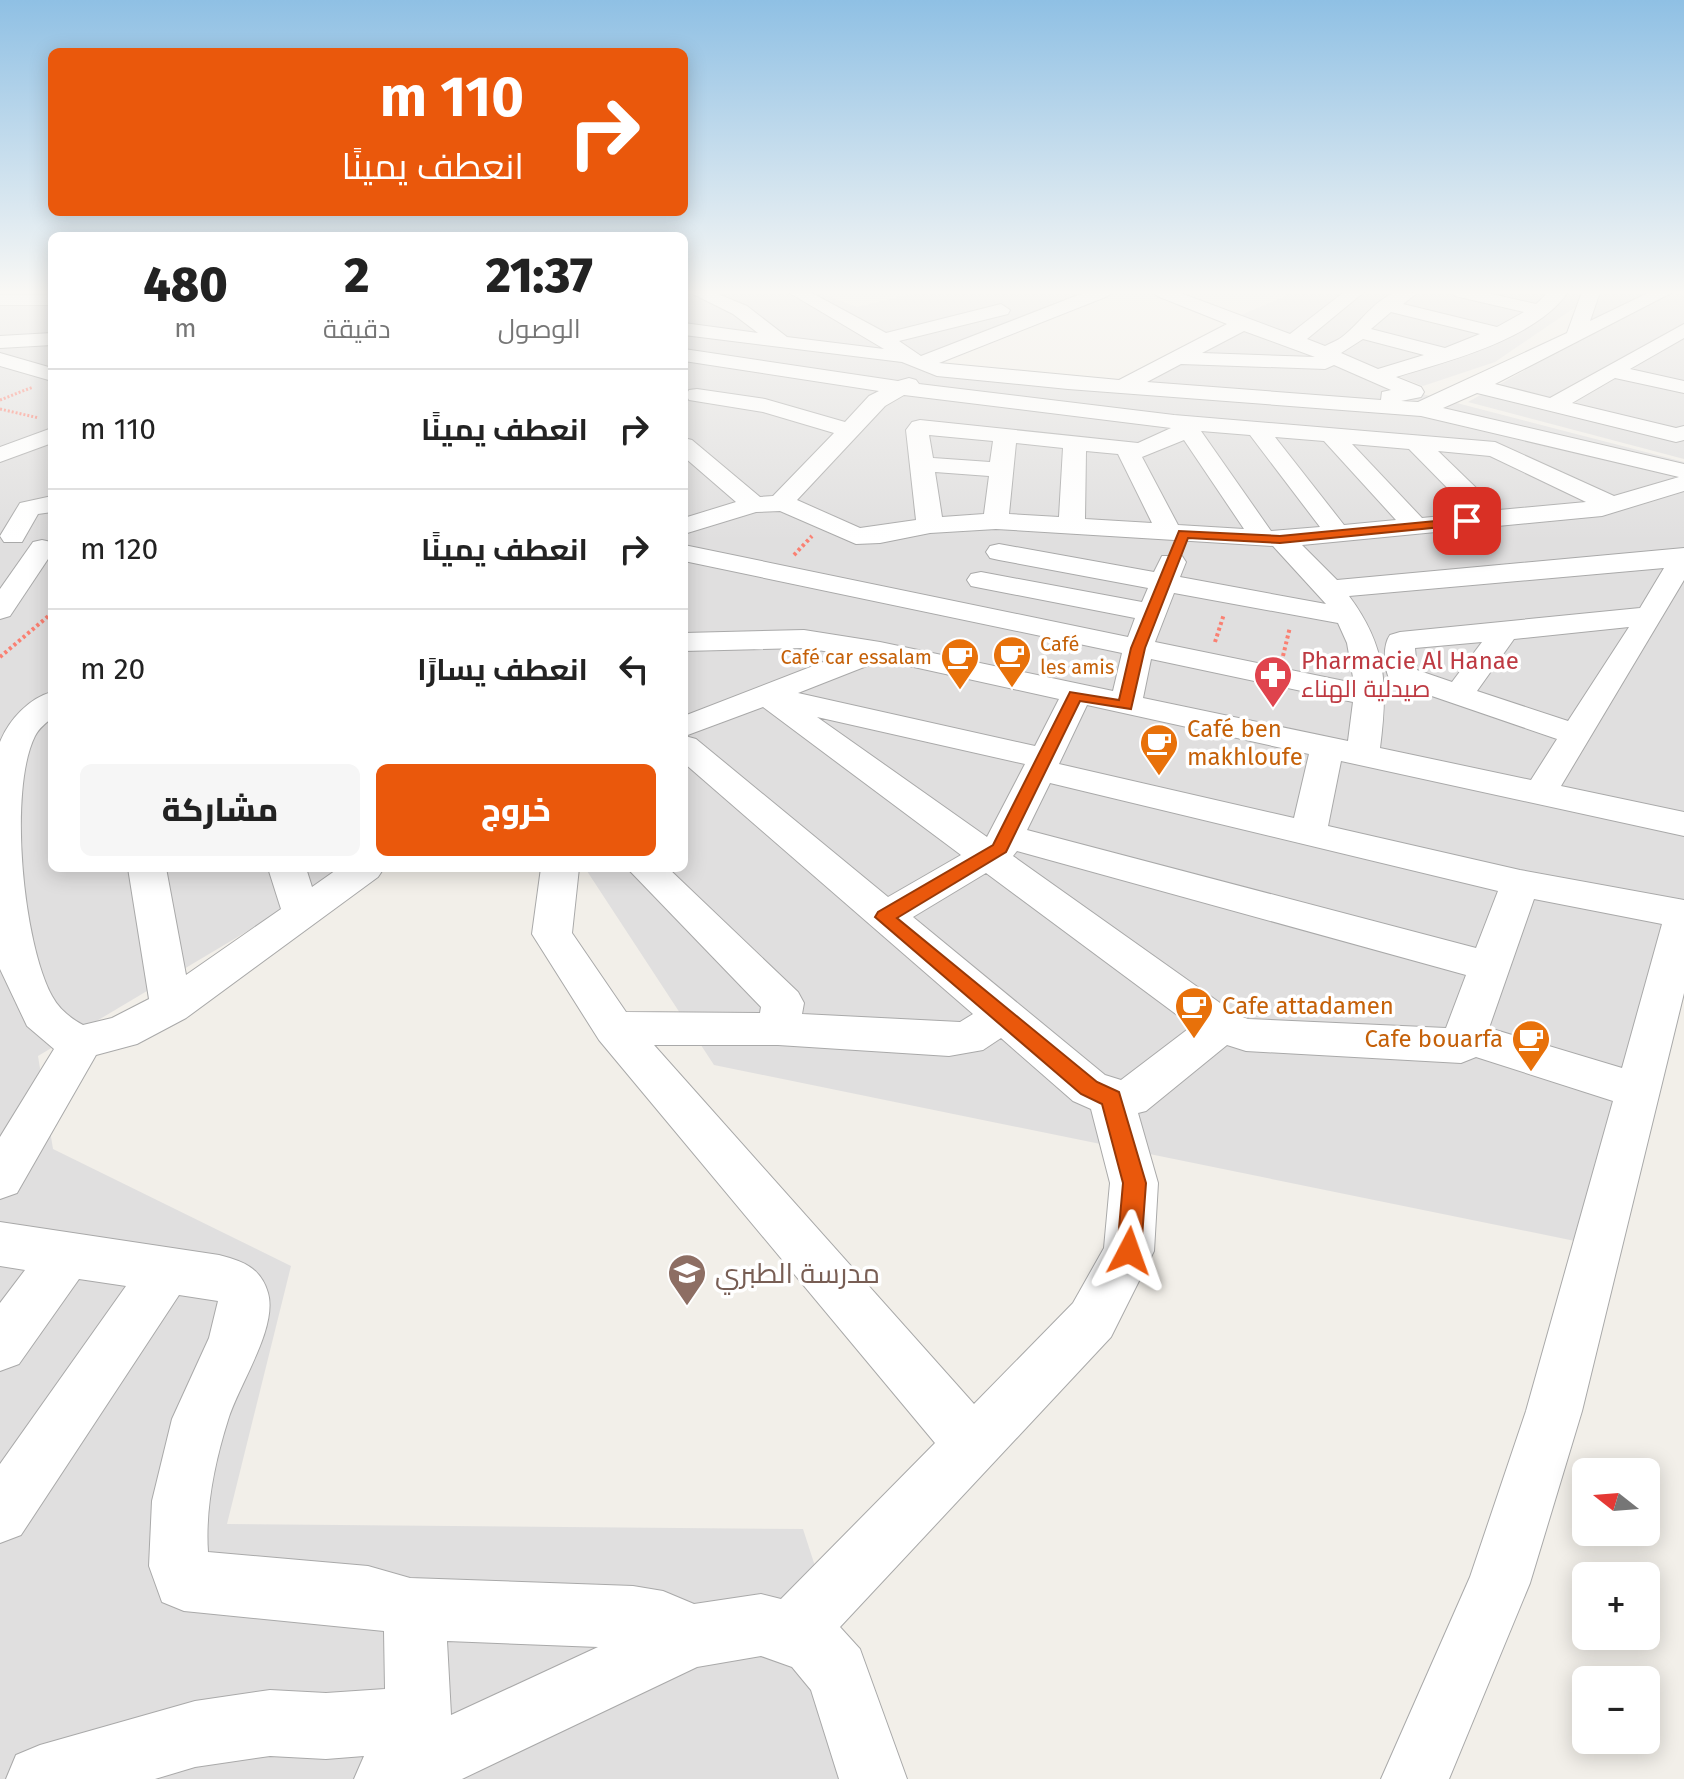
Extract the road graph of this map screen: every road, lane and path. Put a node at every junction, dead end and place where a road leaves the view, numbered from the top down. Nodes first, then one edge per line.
1 (814, 375) edge
2 (913, 375) edge
3 (968, 375) edge
4 (1144, 375) edge
5 (1380, 375) edge
6 (1497, 375) edge
7 (1603, 375) edge
8 (1629, 375) edge
9 (46, 380) edge
10 (1475, 386) junction
11 (1122, 387) junction
12 (1583, 387) junction
13 (1684, 387) edge
14 (899, 388) junction
15 (1198, 393) junction
16 (1613, 394) dead end
17 (697, 395) dead end
18 (0, 400) edge
19 (1425, 400) junction
20 (1555, 404) junction
21 (0, 409) edge
22 (1069, 410) junction
23 (1494, 424) junction
24 (1192, 425) junction
25 (1256, 428) junction
26 (849, 430) junction
27 (1330, 434) junction
28 (1680, 434) edge
29 (1005, 435) junction
30 (46, 437) edge
31 (1063, 442) junction
32 (1415, 442) junction
33 (688, 448) edge
34 (1495, 449) junction
35 (1127, 450) junction
36 (1, 454) edge
37 (1650, 462) junction
38 (924, 464) junction
39 (1002, 470) junction
40 (1684, 471) edge
41 (1684, 483) edge
42 (767, 504) junction
43 (48, 505) edge
44 (1614, 506) junction
45 (1493, 519) junction
46 (825, 521) junction
47 (1007, 522) junction
48 (1072, 524) junction
49 (688, 525) edge
50 (930, 525) junction
51 (1416, 526) junction
52 (1176, 533) junction
53 (1338, 534) junction
54 (1271, 539) junction
55 (5, 544) edge
56 (47, 548) edge
57 (999, 552) junction
58 (688, 554) edge
59 (1684, 557) edge
60 (777, 573) junction
61 (981, 580) junction
62 (1163, 583) junction
63 (1332, 589) junction
64 (1230, 595) junction
65 (1295, 607) junction
66 (0, 610) edge
67 (960, 611) junction
68 (1152, 613) junction
69 (48, 616) edge
70 (1650, 616) junction
71 (1350, 617) junction
72 (1505, 631) junction
73 (688, 642) edge
74 (1138, 648) junction
75 (880, 651) junction
76 (0, 657) edge
77 (927, 662) junction
78 (1209, 662) junction
79 (1278, 677) junction
80 (766, 695) junction
81 (1458, 695) junction
82 (1076, 696) junction
83 (1369, 696) junction
84 (48, 706) edge
85 (1125, 706) junction
86 (688, 725) edge
87 (1576, 735) junction
88 (1327, 748) junction
89 (688, 749) edge
90 (1362, 755) junction
91 (1041, 764) junction
92 (5, 772) edge
93 (1539, 794) junction
94 (1684, 824) edge
95 (1308, 833) junction
96 (998, 846) junction
97 (148, 872) edge
98 (288, 872) edge
99 (359, 872) edge
100 (560, 872) edge
101 (650, 872) edge
102 (1520, 883) junction
103 (302, 913) junction
104 (1684, 915) edge
105 (884, 917) junction
106 (8, 953) edge
107 (1489, 966) junction
108 (171, 1007) junction
109 (1002, 1017) junction
110 (1222, 1026) junction
111 (614, 1028) junction
112 (778, 1029) junction
113 (1464, 1037) junction
114 (81, 1042) junction
115 (1636, 1090) junction
116 (1111, 1098) junction
117 (0, 1179) edge
118 (0, 1244) edge
119 (66, 1256) junction
120 (166, 1271) junction
121 (0, 1346) edge
122 (972, 1444) junction
123 (0, 1514) edge
124 (410, 1609) junction
125 (792, 1633) junction
126 (692, 1636) junction
127 (410, 1753) edge
128 (40, 1779) edge
129 (873, 1779) edge
130 (1415, 1779) edge

1 - 14 street
2 - 14 street
3 - 11 street
4 - 11 street
5 - 19 street
6 - 10 street
7 - 12 street
8 - 13 street
9 - 18 path
10 - 19 street
10 - 20 street
11 - 15 street
12 - 16 street
12 - 20 street
14 - 22 street
14 - 26 street
15 - 19 street
15 - 24 street
17 - 26 street
19 - 23 street
20 - 28 street
21 - 30 path
22 - 24 street
22 - 31 street
23 - 34 street
23 - 37 street
24 - 25 street
24 - 35 street
24 - 54 street
25 - 27 street
25 - 53 street
26 - 42 street
27 - 32 street
27 - 51 street
28 - 37 street
29 - 31 street
29 - 38 street
29 - 39 street
30 - 36 street
31 - 35 street
31 - 48 street
32 - 34 street
32 - 45 street
33 - 42 street
34 - 44 street
35 - 52 street
37 - 40 street
38 - 39 street
38 - 50 street
39 - 47 street
41 - 44 street
42 - 46 street
42 - 49 street
43 - 55 street
44 - 45 street
45 - 51 street
46 - 50 street
46 - 60 path
47 - 48 street
47 - 50 street
47 - 57 street
48 - 52 street
51 - 53 street
52 - 54 street
52 - 62 street
53 - 54 street
54 - 63 street
55 - 56 street
56 - 66 street
57 - 61 street
57 - 62 street
58 - 60 street
59 - 63 street
59 - 70 street
60 - 67 street
61 - 67 street
61 - 68 street
62 - 64 street
62 - 68 street
63 - 71 street
64 - 65 street
64 - 78 path
65 - 71 street
65 - 79 path
67 - 74 street
67 - 77 street
68 - 74 street
69 - 76 path
70 - 72 street
70 - 87 street
71 - 83 street
72 - 81 street
72 - 81 street
73 - 75 street
74 - 78 street
74 - 85 street
75 - 77 street
75 - 80 street
77 - 82 street
78 - 79 street
79 - 83 street
80 - 86 street
80 - 91 street
80 - 96 street
81 - 87 street
82 - 85 street
82 - 91 street
83 - 90 street
84 - 92 street
85 - 88 street
87 - 93 street
88 - 90 street
88 - 95 street
89 - 105 street
90 - 93 street
91 - 95 street
91 - 96 street
92 - 106 street
93 - 94 street
95 - 102 street
96 - 105 street
96 - 107 street
96 - 110 street
97 - 108 street
98 - 103 street
99 - 103 street
100 - 111 street
101 - 112 street
102 - 104 street
102 - 107 street
103 - 108 street
104 - 115 street
105 - 109 street
106 - 114 street
107 - 113 street
108 - 114 street
109 - 112 street
109 - 116 street
110 - 113 street
110 - 116 street
111 - 112 street
111 - 122 street
113 - 115 street
114 - 117 street
115 - 130 street
116 - 122 street
118 - 119 street
119 - 120 street
119 - 121 street
120 - 123 street
120 - 124 street
122 - 125 street
124 - 126 street
124 - 127 street
125 - 126 street
125 - 129 street
126 - 127 street
127 - 128 street

